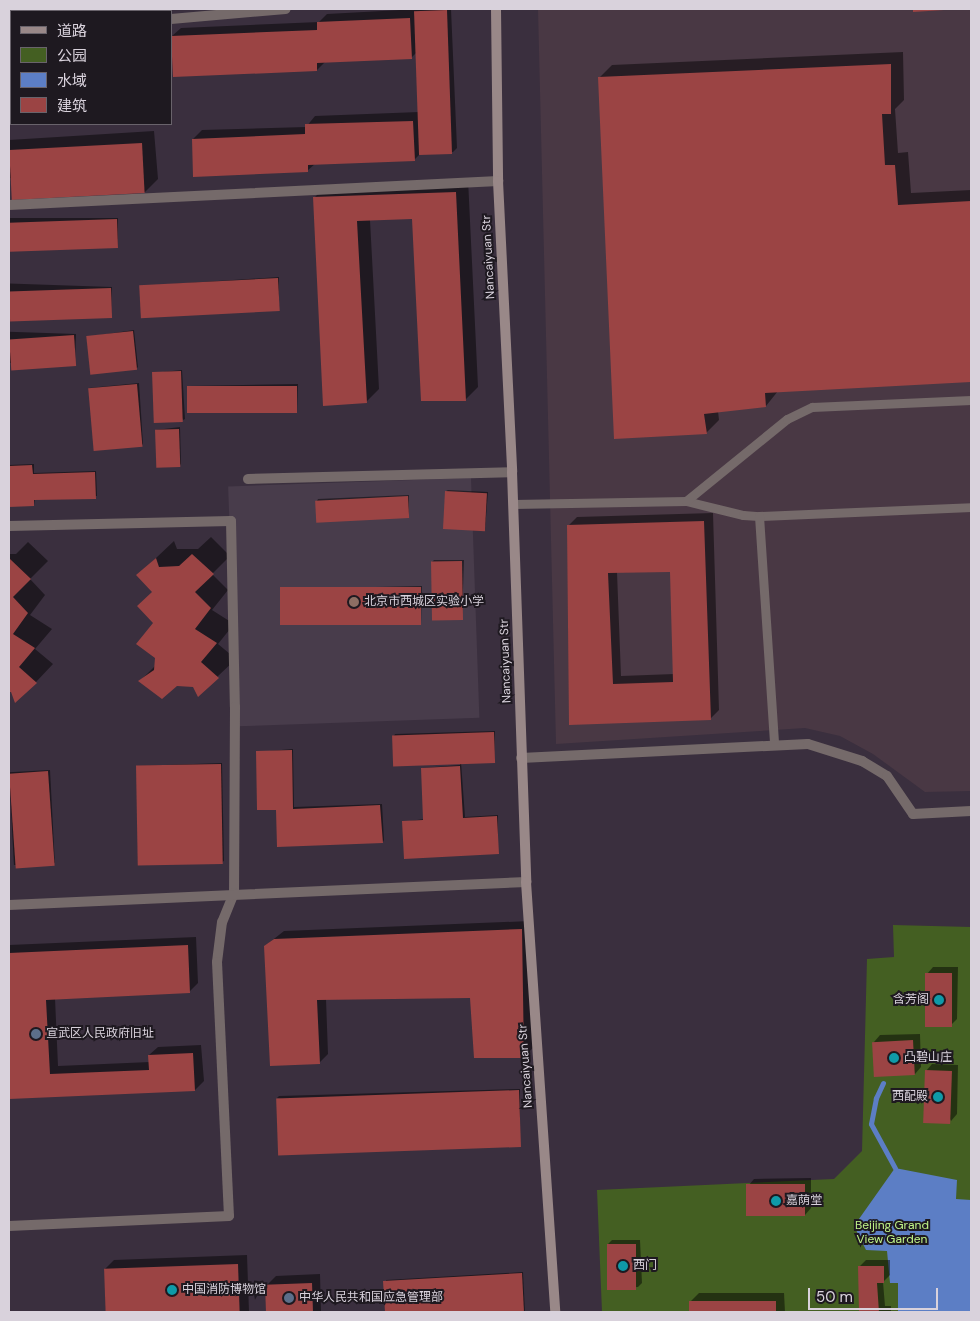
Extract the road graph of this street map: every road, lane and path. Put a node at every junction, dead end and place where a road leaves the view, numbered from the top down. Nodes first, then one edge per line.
1 (286, 9) edge
2 (496, 9) edge
3 (172, 18) edge
4 (498, 181) junction
5 (9, 205) edge
6 (971, 400) edge
7 (512, 472) junction
8 (248, 479) dead end
9 (686, 501) junction
10 (513, 504) junction
11 (971, 507) edge
12 (759, 516) junction
13 (9, 526) edge
14 (774, 744) junction
15 (521, 758) junction
16 (971, 812) edge
17 (526, 882) junction
18 (234, 893) junction
19 (9, 905) edge
20 (9, 1226) edge
21 (555, 1312) edge

1 - 3 street
2 - 4 street, Nancaiyuan Str
4 - 5 street
4 - 7 street, Nancaiyuan Str
6 - 9 lane
7 - 8 street
7 - 10 street, Nancaiyuan Str
9 - 10 lane
9 - 12 lane
10 - 15 street, Nancaiyuan Str
11 - 12 lane
12 - 14 lane
13 - 18 street
14 - 15 street
14 - 16 street
15 - 17 street, Nancaiyuan Str
17 - 18 street
17 - 21 street, Nancaiyuan Str
18 - 19 street
18 - 20 street

